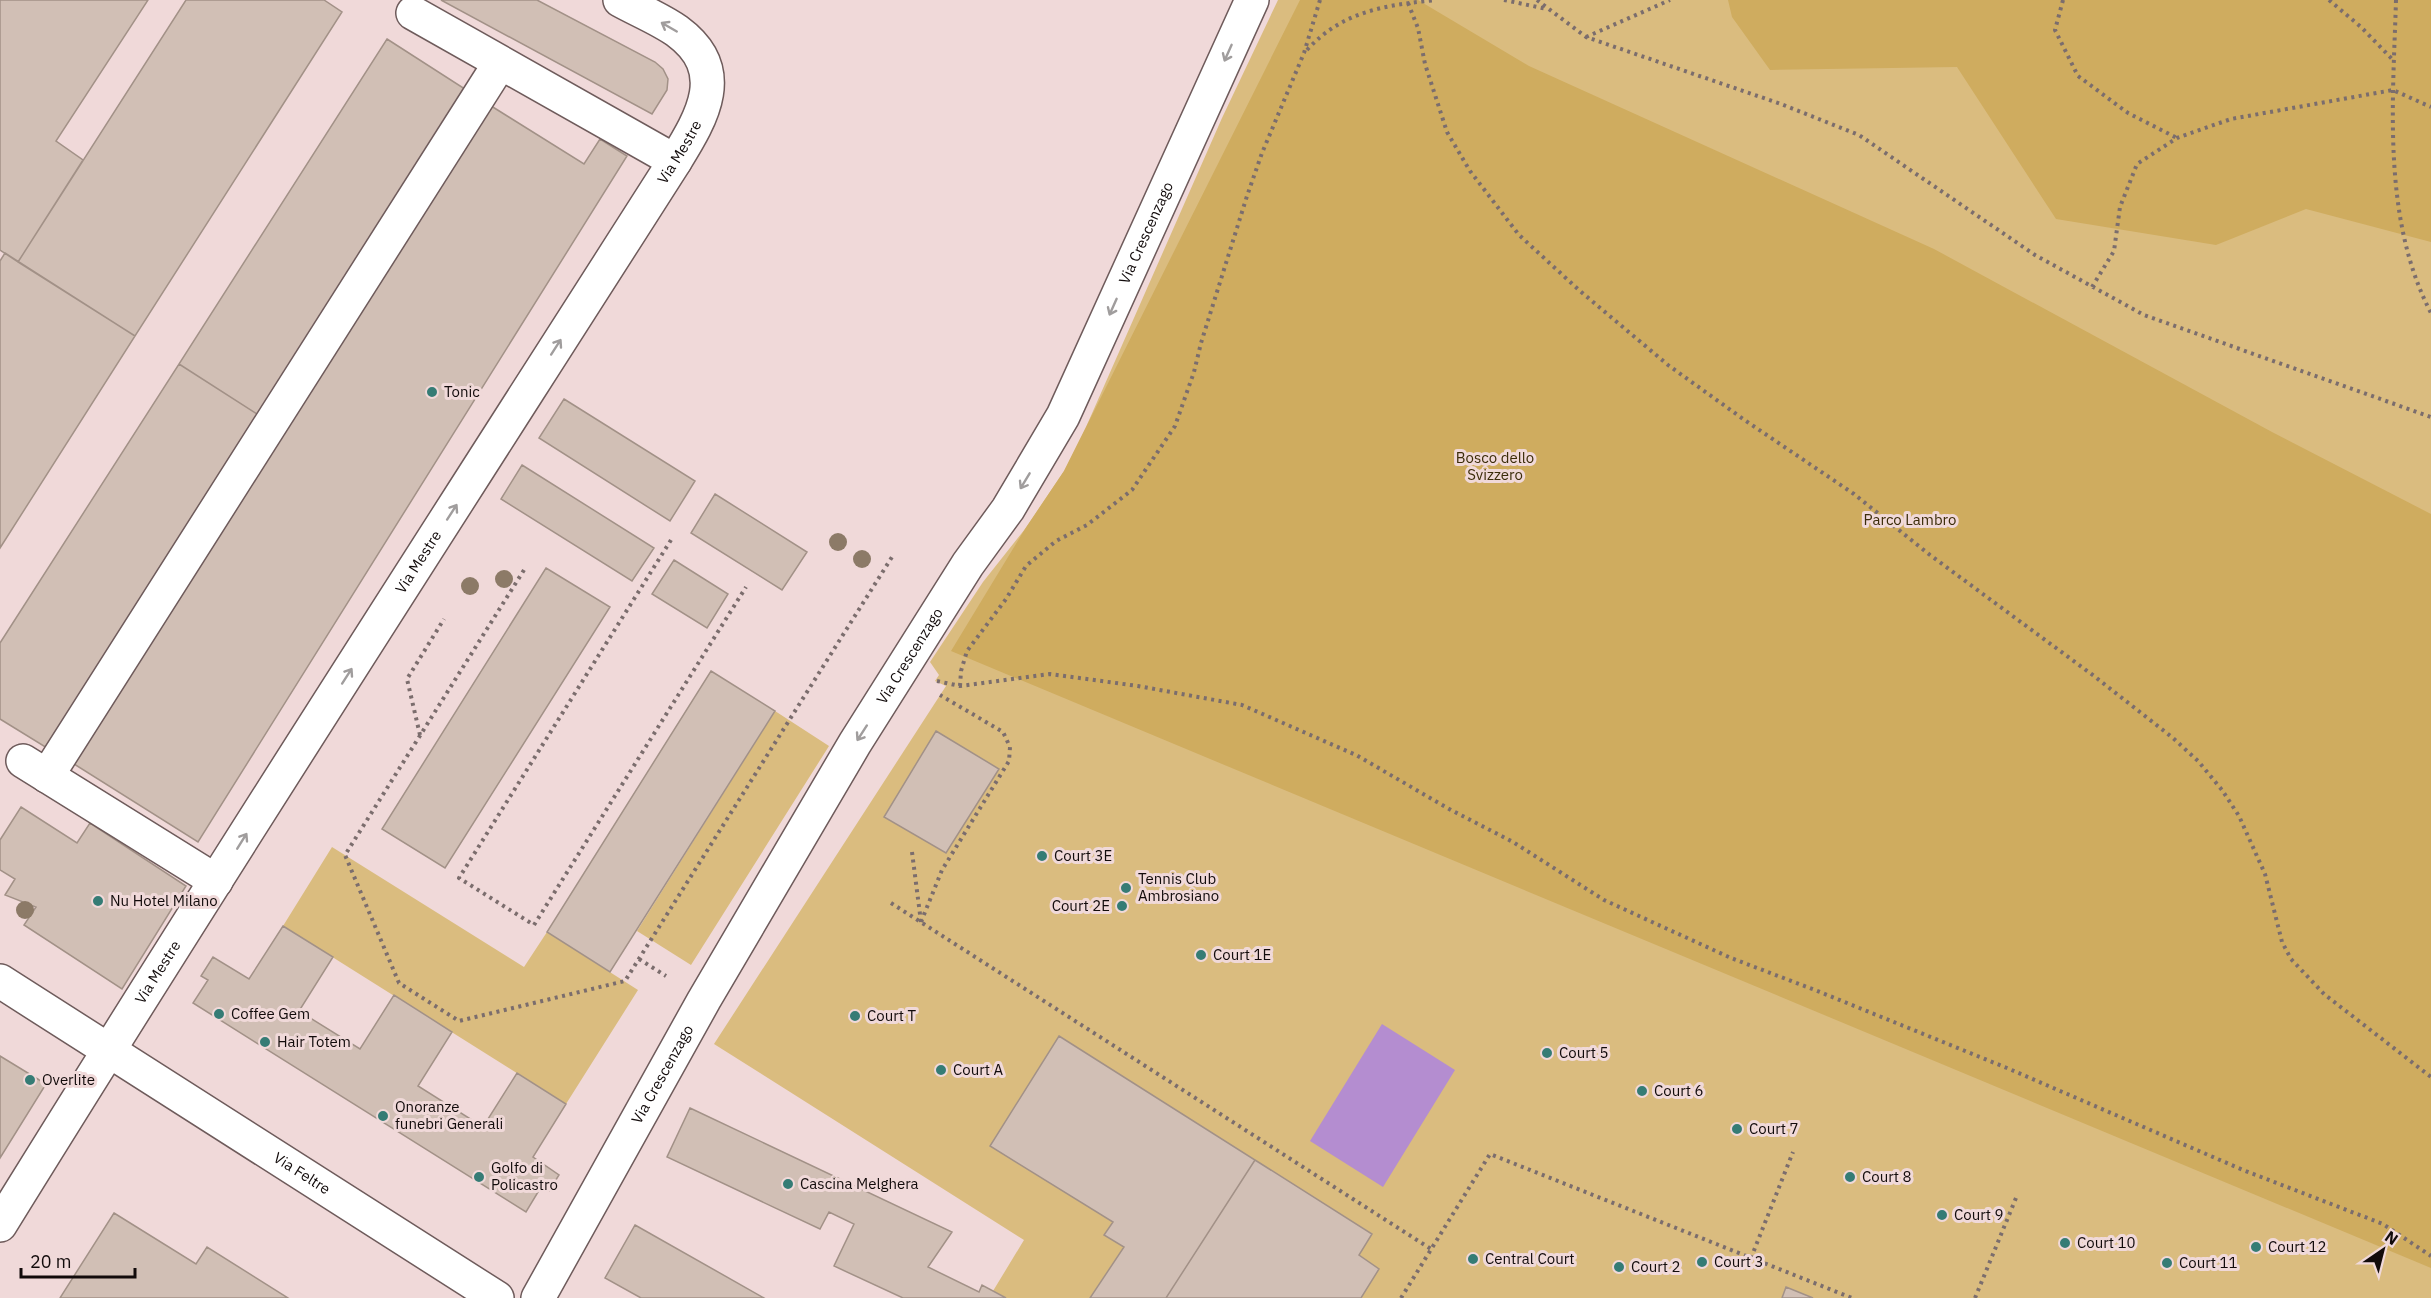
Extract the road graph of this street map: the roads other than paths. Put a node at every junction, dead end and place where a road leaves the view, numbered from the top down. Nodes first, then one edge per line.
1 (620, 0) edge
2 (1252, 0) edge
3 (412, 13) dead end
4 (500, 63) junction
5 (675, 161) junction
6 (216, 881) junction
7 (0, 981) edge
8 (109, 1049) junction
9 (0, 1225) edge
10 (497, 1298) edge
11 (538, 1298) edge

5 -> 1 street, Via Mestre
2 -> 11 street, Via Crescenzago
3 - 4 street
4 - 5 street
4 - 6 street
6 -> 5 street, Via Mestre
6 - 8 street, Via Mestre
7 - 8 street, Via Feltre
8 - 9 street
8 - 10 street, Via Feltre

